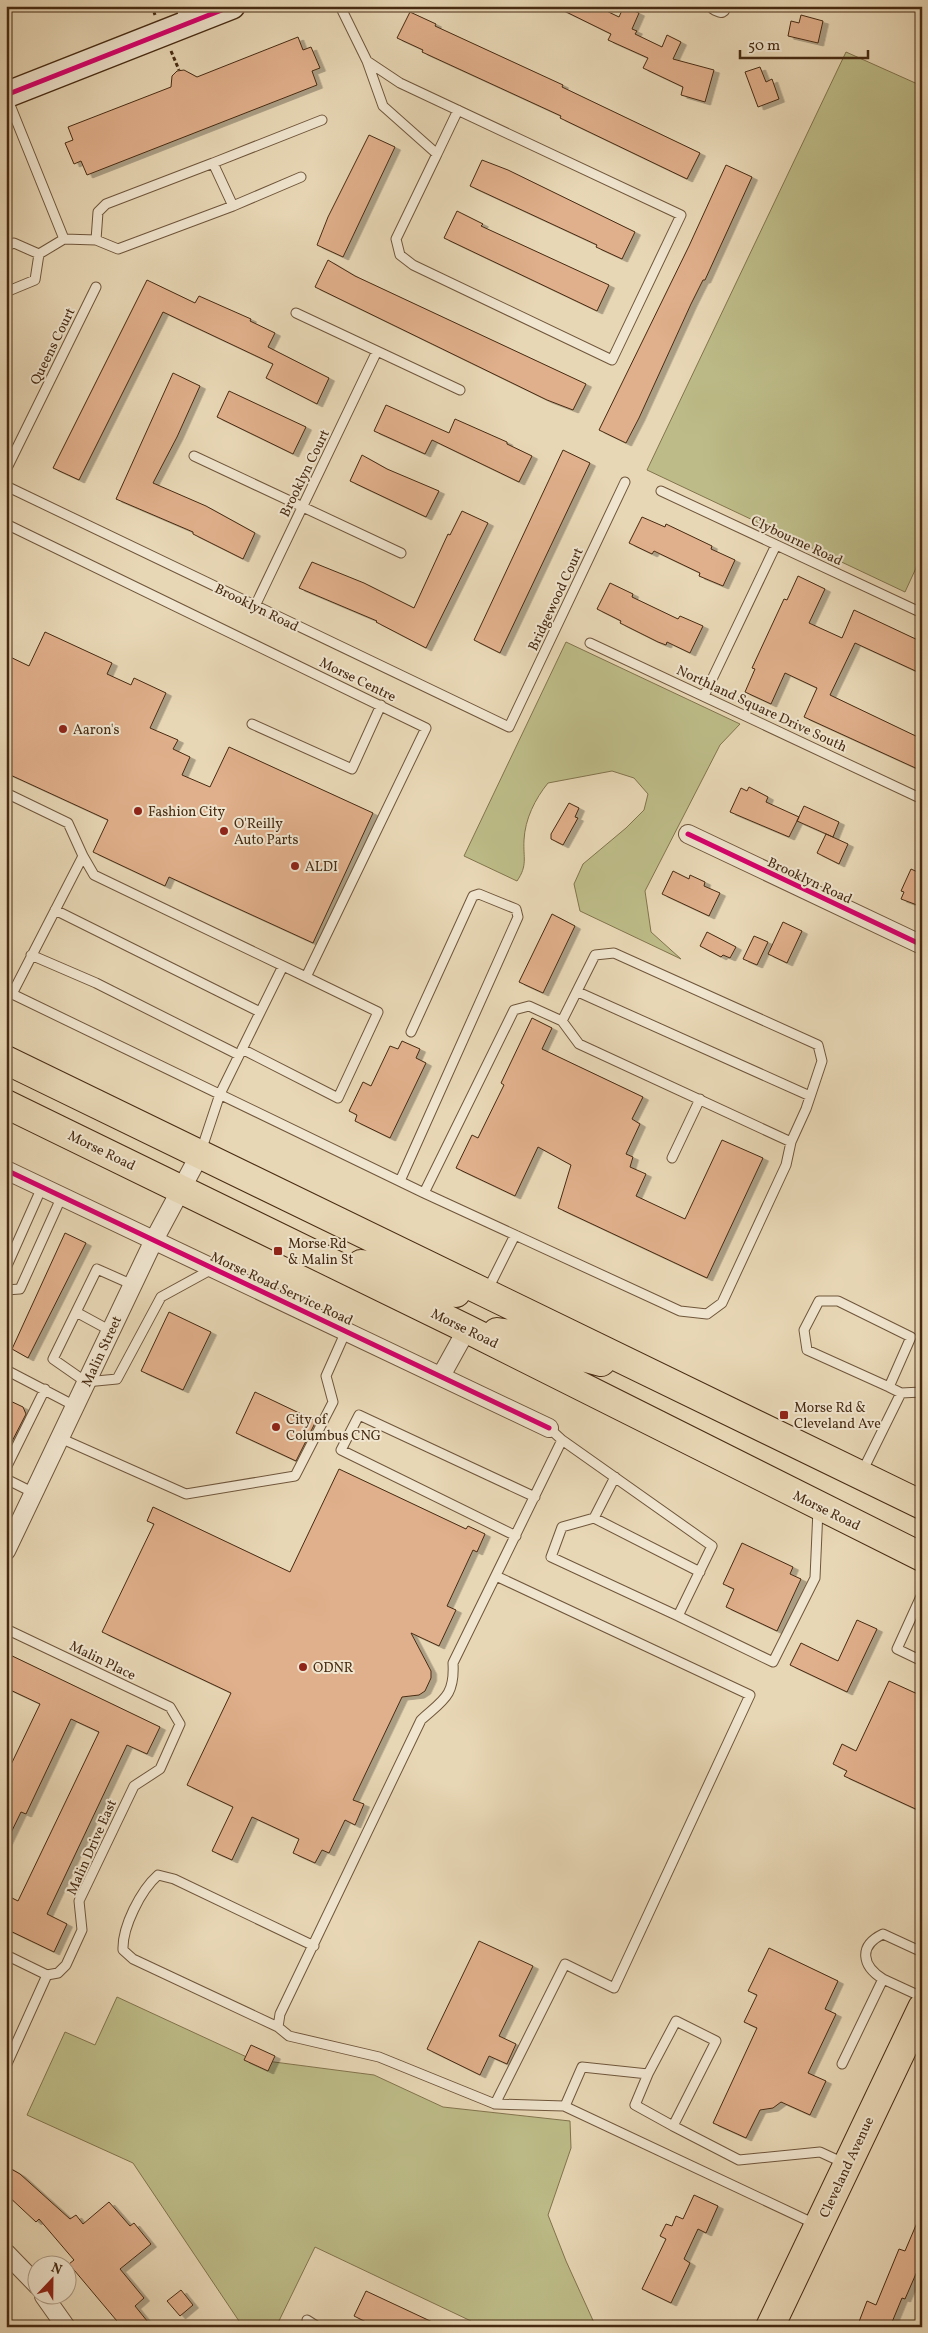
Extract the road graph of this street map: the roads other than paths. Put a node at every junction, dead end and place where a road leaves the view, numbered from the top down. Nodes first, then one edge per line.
1 (232, 6) edge
2 (340, 6) edge
3 (183, 15) edge
4 (367, 62) junction
5 (6, 95) edge
6 (458, 110) junction
7 (322, 120) dead end
8 (437, 154) junction
9 (213, 163) junction
10 (301, 177) dead end
11 (232, 206) junction
12 (64, 239) junction
13 (96, 240) junction
14 (6, 246) edge
15 (39, 254) junction
16 (96, 287) dead end
17 (6, 292) edge
18 (296, 313) dead end
19 (377, 351) junction
20 (460, 390) dead end
21 (194, 456) dead end
22 (6, 470) edge
23 (625, 482) dead end
24 (6, 486) edge
25 (661, 491) dead end
26 (302, 507) junction
27 (6, 524) edge
28 (776, 545) junction
29 (401, 553) dead end
30 (255, 606) junction
31 (922, 613) edge
32 (590, 643) dead end
33 (704, 696) junction
34 (381, 706) junction
35 (252, 724) dead end
36 (509, 727) joint
37 (6, 793) edge
38 (922, 798) edge
39 (688, 834) dead end
40 (82, 856) junction
41 (55, 910) junction
42 (922, 945) edge
43 (31, 956) junction
44 (283, 966) junction
45 (306, 977) junction
46 (578, 992) junction
47 (9, 993) edge
48 (260, 1012) junction
49 (562, 1021) junction
50 (411, 1032) dead end
51 (240, 1052) junction
52 (6, 1060) edge
53 (220, 1094) junction
54 (810, 1096) junction
55 (700, 1100) junction
56 (6, 1104) edge
57 (791, 1142) junction
58 (200, 1154) junction
59 (672, 1158) dead end
60 (6, 1170) edge
61 (400, 1181) junction
62 (42, 1187) junction
63 (183, 1189) junction
64 (424, 1193) junction
65 (62, 1196) junction
66 (515, 1235) junction
67 (154, 1240) junction
68 (318, 1256) junction
69 (6, 1268) edge
70 (214, 1268) junction
71 (133, 1285) junction
72 (6, 1290) edge
73 (487, 1292) junction
74 (76, 1312) junction
75 (467, 1329) junction
76 (111, 1331) junction
77 (346, 1331) junction
78 (6, 1370) edge
79 (441, 1376) junction
80 (86, 1382) junction
81 (672, 1384) junction
82 (889, 1388) junction
83 (45, 1389) junction
84 (922, 1392) edge
85 (901, 1393) junction
86 (75, 1406) junction
87 (549, 1428) joint
88 (60, 1438) junction
89 (562, 1440) junction
90 (6, 1468) edge
91 (860, 1474) junction
92 (615, 1478) junction
93 (6, 1479) edge
94 (34, 1493) junction
95 (535, 1497) junction
96 (922, 1505) edge
97 (818, 1506) junction
98 (594, 1518) junction
99 (516, 1536) junction
100 (6, 1550) edge
101 (922, 1557) edge
102 (700, 1572) junction
103 (496, 1576) junction
104 (922, 1594) edge
105 (678, 1616) junction
106 (6, 1629) edge
107 (922, 1661) edge
108 (180, 1724) joint
109 (314, 1946) junction
110 (922, 1952) edge
111 (6, 1955) edge
112 (48, 1975) junction
113 (883, 1979) junction
114 (922, 1997) edge
115 (922, 2008) edge
116 (278, 2027) junction
117 (842, 2064) dead end
118 (6, 2066) edge
119 (648, 2074) junction
120 (495, 2104) junction
121 (565, 2106) junction
122 (673, 2126) junction
123 (847, 2165) junction
124 (818, 2226) junction
125 (6, 2253) edge
126 (28, 2276) edge
127 (50, 2306) edge
128 (307, 2320) dead end
129 (63, 2326) edge
130 (318, 2327) edge
131 (770, 2327) edge

1 - 3 street
2 - 4 lane
3 - 5 street
4 - 6 lane
4 - 8 lane
5 - 12 lane
6 - 8 lane
6 - 8 lane
7 - 9 lane
9 - 11 lane
9 - 13 lane
10 - 11 lane
11 - 13 lane
12 - 13 lane
12 - 15 lane
14 - 15 lane
15 - 17 lane
16 - 22 lane, Queens Court
18 - 19 lane
19 - 20 lane
19 - 26 lane, Brooklyn Court
21 - 26 lane
23 - 36 lane, Bridgewood Court
24 - 30 lane, Brooklyn Road
25 - 28 lane, Clybourne Road
26 - 29 lane
26 - 30 lane, Brooklyn Court
27 - 34 lane, Morse Centre
28 - 31 lane, Clybourne Road
28 - 33 lane
30 - 36 lane, Brooklyn Road
32 - 33 lane, Northland Square Drive South
33 - 38 lane, Northland Square Drive South
34 - 35 lane
34 - 45 lane, Morse Centre
37 - 40 lane
39 - 42 street, Brooklyn Road
40 - 41 lane
40 - 44 lane
41 - 43 lane
41 - 48 lane
43 - 47 lane
43 - 51 lane
44 - 45 lane
44 - 48 lane
45 - 51 lane
46 - 49 lane
46 - 54 lane
46 - 54 lane
47 - 53 lane
48 - 51 lane
49 - 55 lane
49 - 64 lane
50 - 61 lane
51 - 53 lane
52 - 58 main road
53 - 58 lane
53 - 61 lane
54 - 57 lane
55 - 57 lane
55 - 59 lane
56 - 63 main road, Morse Road
57 - 66 lane
58 - 63 street, Malin Street
58 - 73 main road
60 - 62 street, Morse Road Service Road
61 - 64 lane
62 - 65 street, Morse Road Service Road
62 - 69 lane
63 - 67 street, Malin Street
63 - 68 main road, Morse Road
64 - 66 lane
65 - 67 street, Morse Road Service Road
65 - 72 lane
66 - 73 lane
67 - 70 street, Morse Road Service Road
67 - 71 street, Malin Street
68 - 73 main road
68 - 75 main road, Morse Road
70 - 77 street, Morse Road Service Road
70 - 80 lane
71 - 74 lane
71 - 76 street, Malin Street
73 - 81 main road
74 - 76 lane
74 - 80 lane
75 - 79 street
75 - 81 main road
75 - 97 main road, Morse Road
76 - 80 street, Malin Street
77 - 79 street, Morse Road Service Road
77 - 88 lane
78 - 83 lane
79 - 87 street, Morse Road Service Road
80 - 86 street, Malin Street
81 - 91 main road
82 - 82 lane
82 - 85 lane
83 - 86 lane
83 - 90 lane
84 - 85 lane
85 - 91 lane
86 - 88 street, Malin Street
87 - 89 lane
88 - 94 street, Malin Street
89 - 92 lane
89 - 95 lane
91 - 96 main road
92 - 98 lane
92 - 102 lane
93 - 94 lane
94 - 100 street, Malin Street
95 - 99 lane
95 - 99 lane
97 - 101 main road, Morse Road
97 - 105 lane
98 - 102 lane
98 - 105 lane
99 - 103 lane
102 - 105 lane
103 - 109 lane
103 - 120 lane
104 - 107 lane
106 - 108 lane, Malin Place
108 - 112 lane, Malin Drive East
109 - 116 lane
109 - 116 lane
110 - 113 lane
111 - 112 lane
112 - 118 lane
113 - 114 lane
113 - 117 lane
115 - 123 main road, Cleveland Avenue
116 - 120 lane
119 - 121 lane
119 - 122 lane
119 - 122 lane
120 - 121 lane
121 - 124 lane
122 - 123 lane
123 - 124 main road, Cleveland Avenue
124 - 131 main road, Cleveland Avenue
125 - 126 street
127 - 129 street
128 - 130 lane

